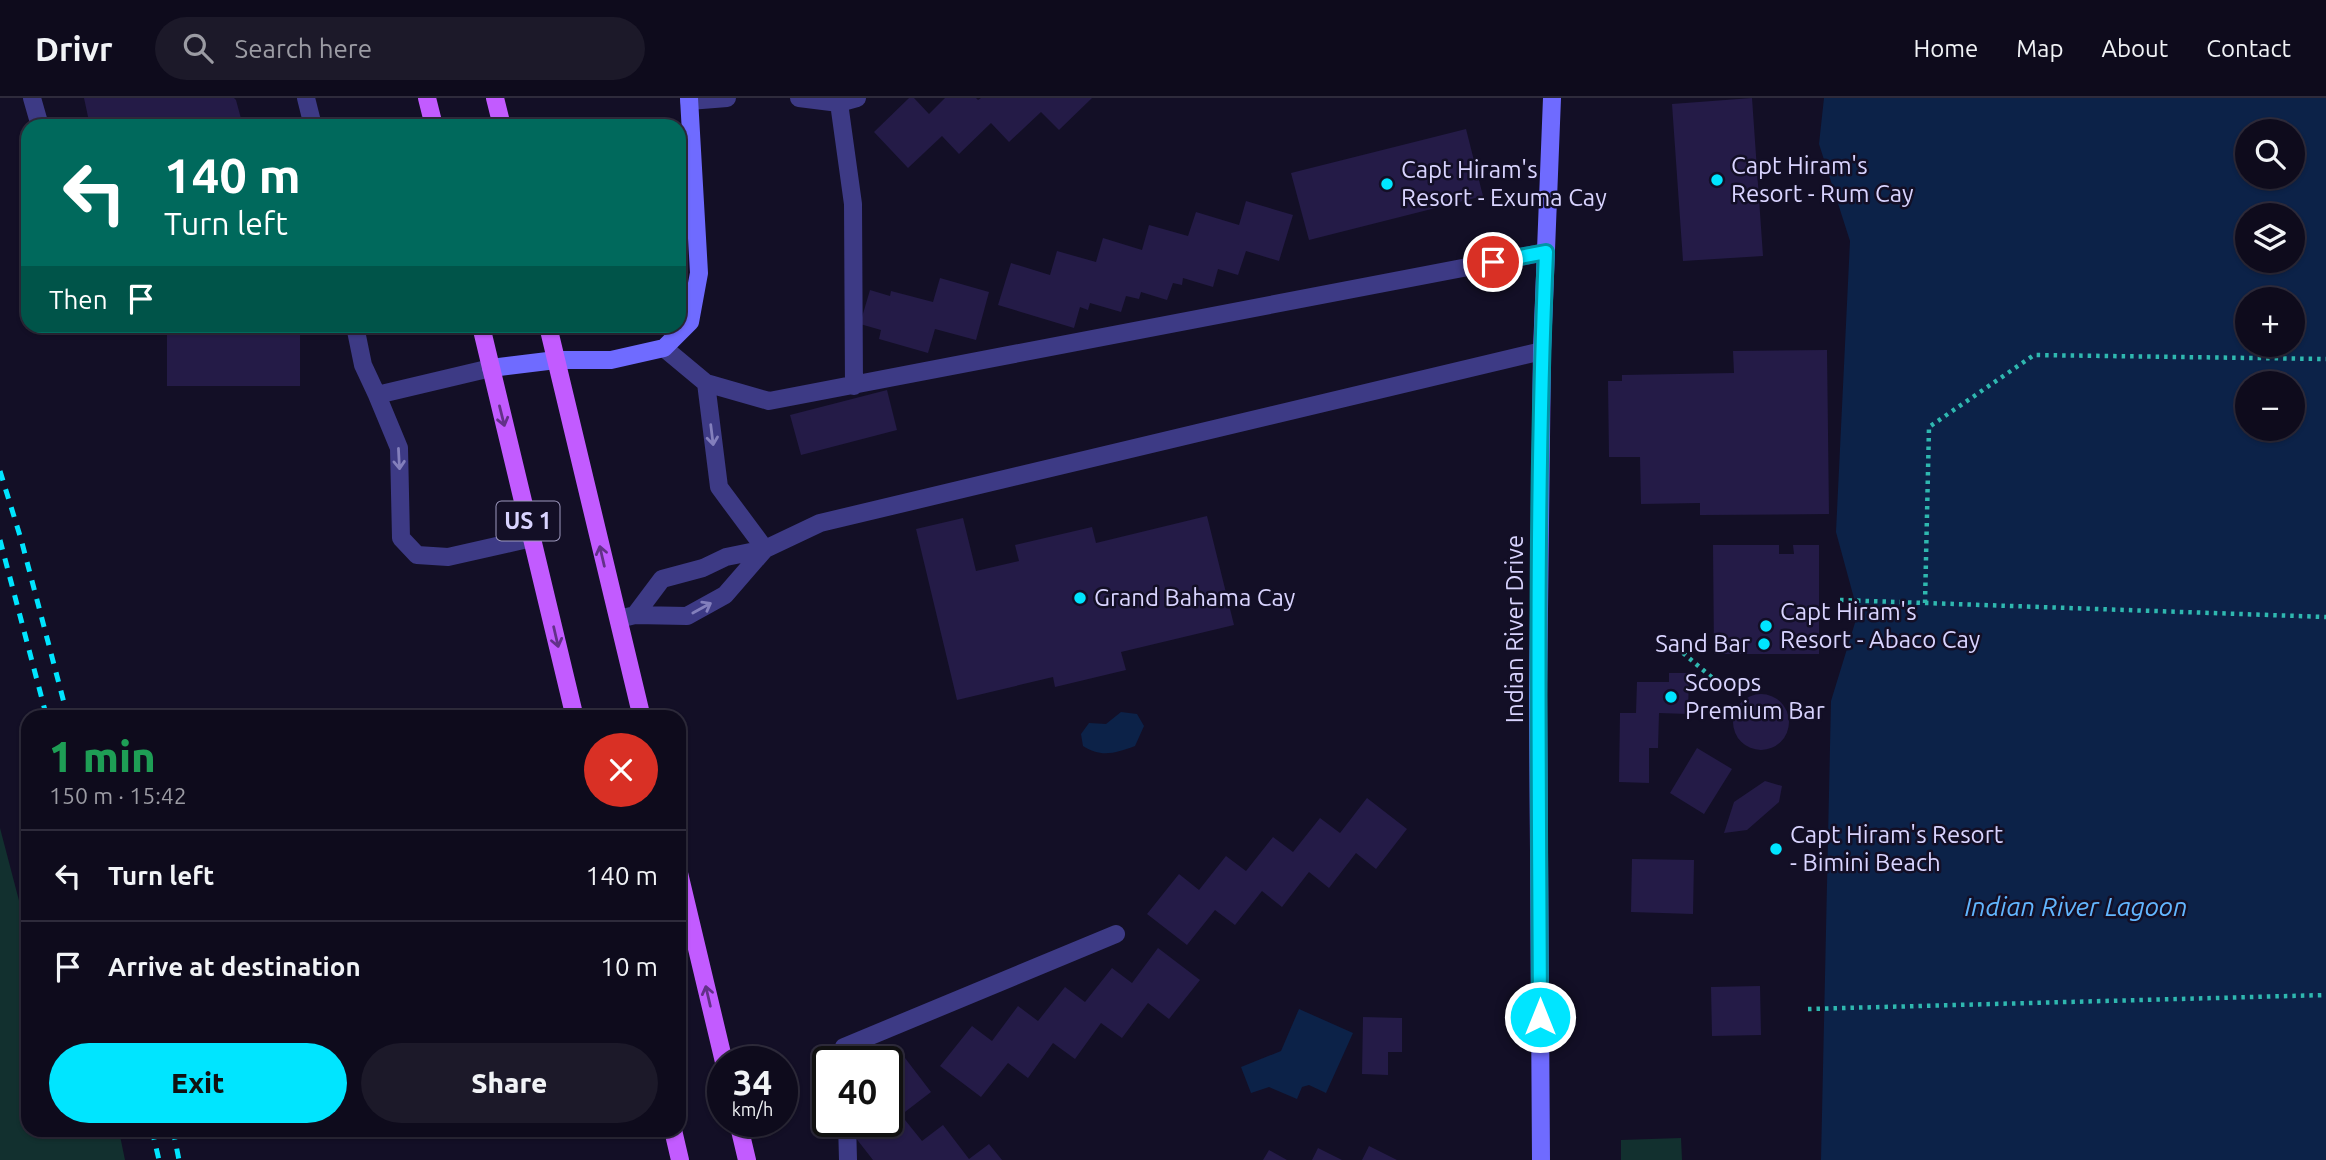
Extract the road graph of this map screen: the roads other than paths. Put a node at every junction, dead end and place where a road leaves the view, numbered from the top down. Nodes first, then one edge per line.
1 (32, 98) edge
2 (306, 98) edge
3 (427, 98) edge
4 (495, 98) edge
5 (727, 98) edge
6 (799, 98) edge
7 (857, 98) edge
8 (1552, 98) edge
9 (689, 99) edge
10 (839, 103) junction
11 (38, 119) edge
12 (311, 119) edge
13 (432, 119) edge
14 (500, 119) edge
15 (1546, 252) junction
16 (686, 326) edge
17 (356, 333) edge
18 (483, 333) edge
19 (550, 333) edge
20 (679, 333) edge
21 (664, 348) junction
22 (1542, 351) junction
23 (556, 360) junction
24 (491, 368) junction
25 (706, 383) junction
26 (854, 386) junction
27 (377, 395) junction
28 (532, 538) junction
29 (765, 549) junction
30 (635, 615) junction
31 (617, 620) junction
32 (573, 710) edge
33 (640, 710) edge
34 (686, 902) edge
35 (1116, 934) dead end
36 (720, 1046) edge
37 (846, 1046) edge
38 (675, 1137) edge
39 (742, 1137) edge
40 (847, 1137) edge
41 (680, 1160) edge
42 (747, 1160) edge
43 (848, 1160) edge
44 (1541, 1160) edge

1 - 11 lane
2 - 12 lane
3 - 13 main road
4 - 14 main road
5 - 9 lane
6 - 10 lane
7 - 10 lane
8 - 15 street, Indian River Drive
9 - 16 street
10 - 26 lane
15 - 22 street, Indian River Drive
15 - 26 lane
17 - 27 lane
18 - 24 main road, US 1
19 - 23 main road, US 1
20 - 21 street
21 - 23 street
21 - 25 lane
22 - 29 lane
22 - 44 street, Indian River Drive
23 - 24 street
31 -> 23 main road, US 1
24 - 27 lane
24 -> 28 main road, US 1
25 - 26 lane
25 -> 29 lane
27 -> 28 lane
28 -> 32 main road, US 1
29 - 30 lane
30 -> 29 lane
30 - 31 lane
31 - 33 main road, US 1
36 -> 34 main road
35 - 37 lane
38 - 41 main road
39 - 42 main road
40 - 43 lane

